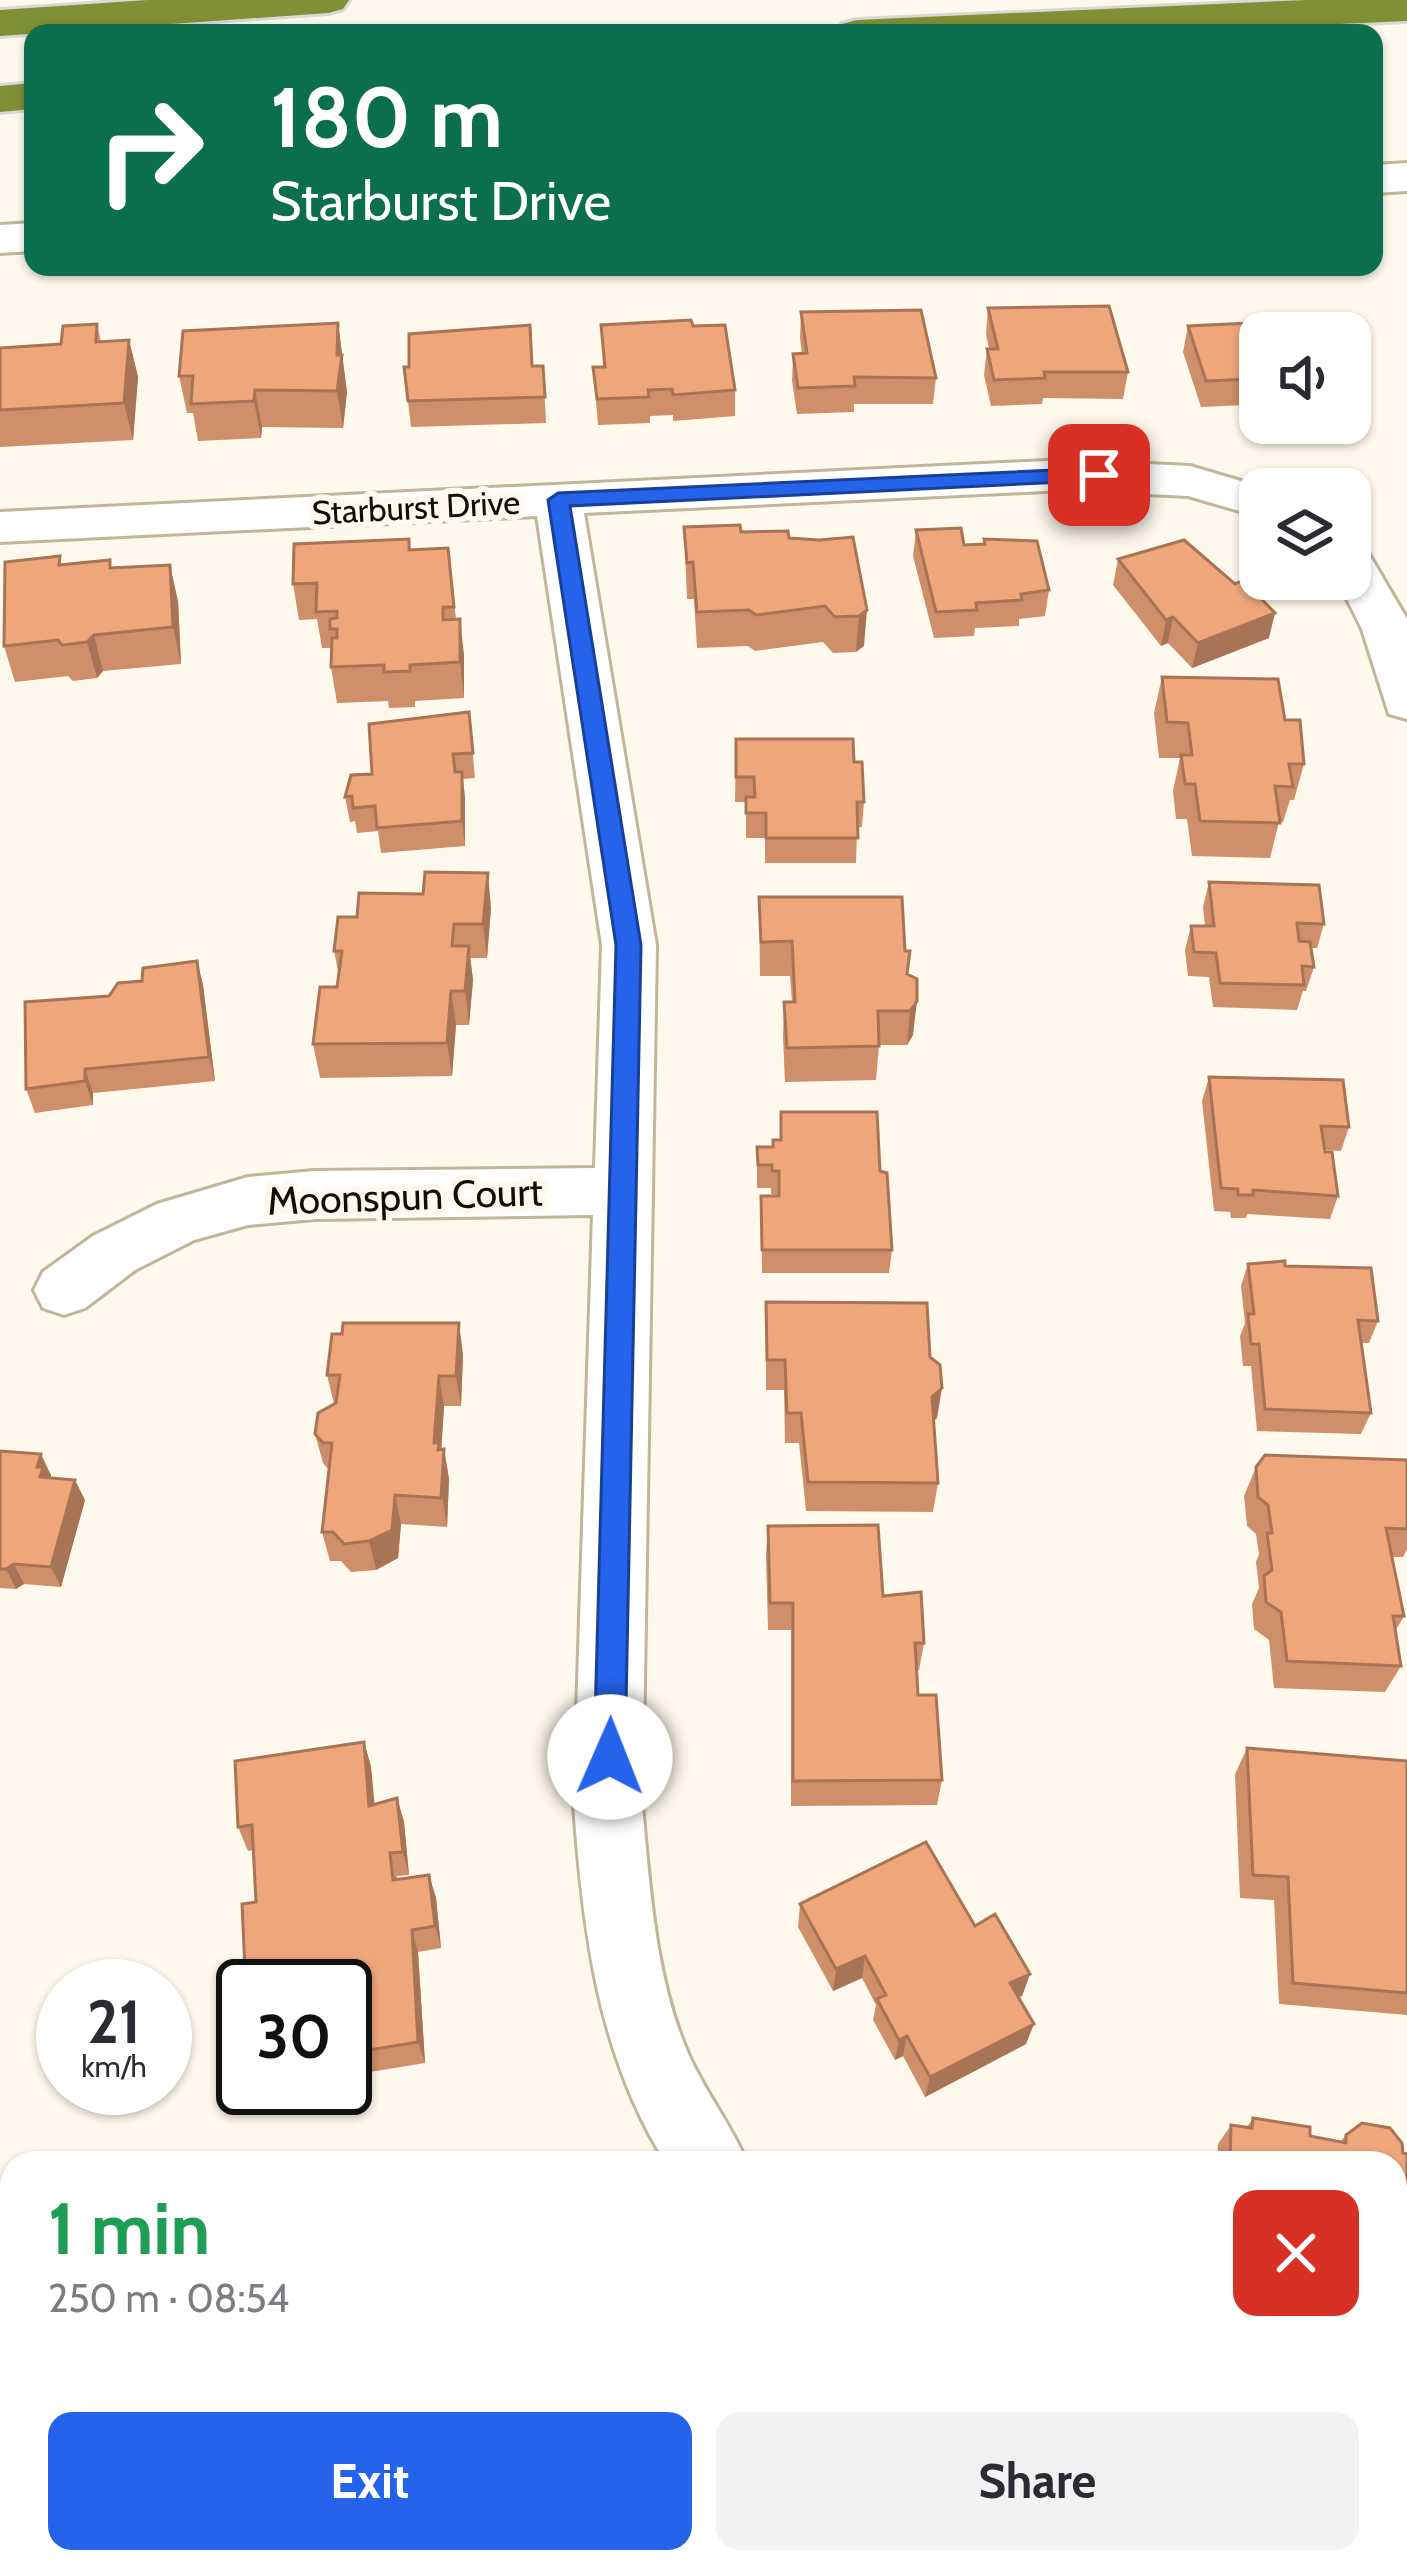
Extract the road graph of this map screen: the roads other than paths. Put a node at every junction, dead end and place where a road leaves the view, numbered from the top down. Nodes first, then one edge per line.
1 (328, 0) edge
2 (1407, 8) edge
3 (0, 23) edge
4 (1055, 24) edge
5 (1239, 496) edge
6 (558, 500) junction
7 (0, 527) edge
8 (1371, 592) edge
9 (1407, 702) edge
10 (625, 1191) junction
11 (64, 1290) dead end
12 (703, 2151) edge

1 - 3 highway
2 - 4 highway
5 - 6 street, Starburst Drive
6 - 7 street, Starburst Drive
6 - 10 street
8 - 9 street
10 - 11 street, Moonspun Court
10 - 12 street

